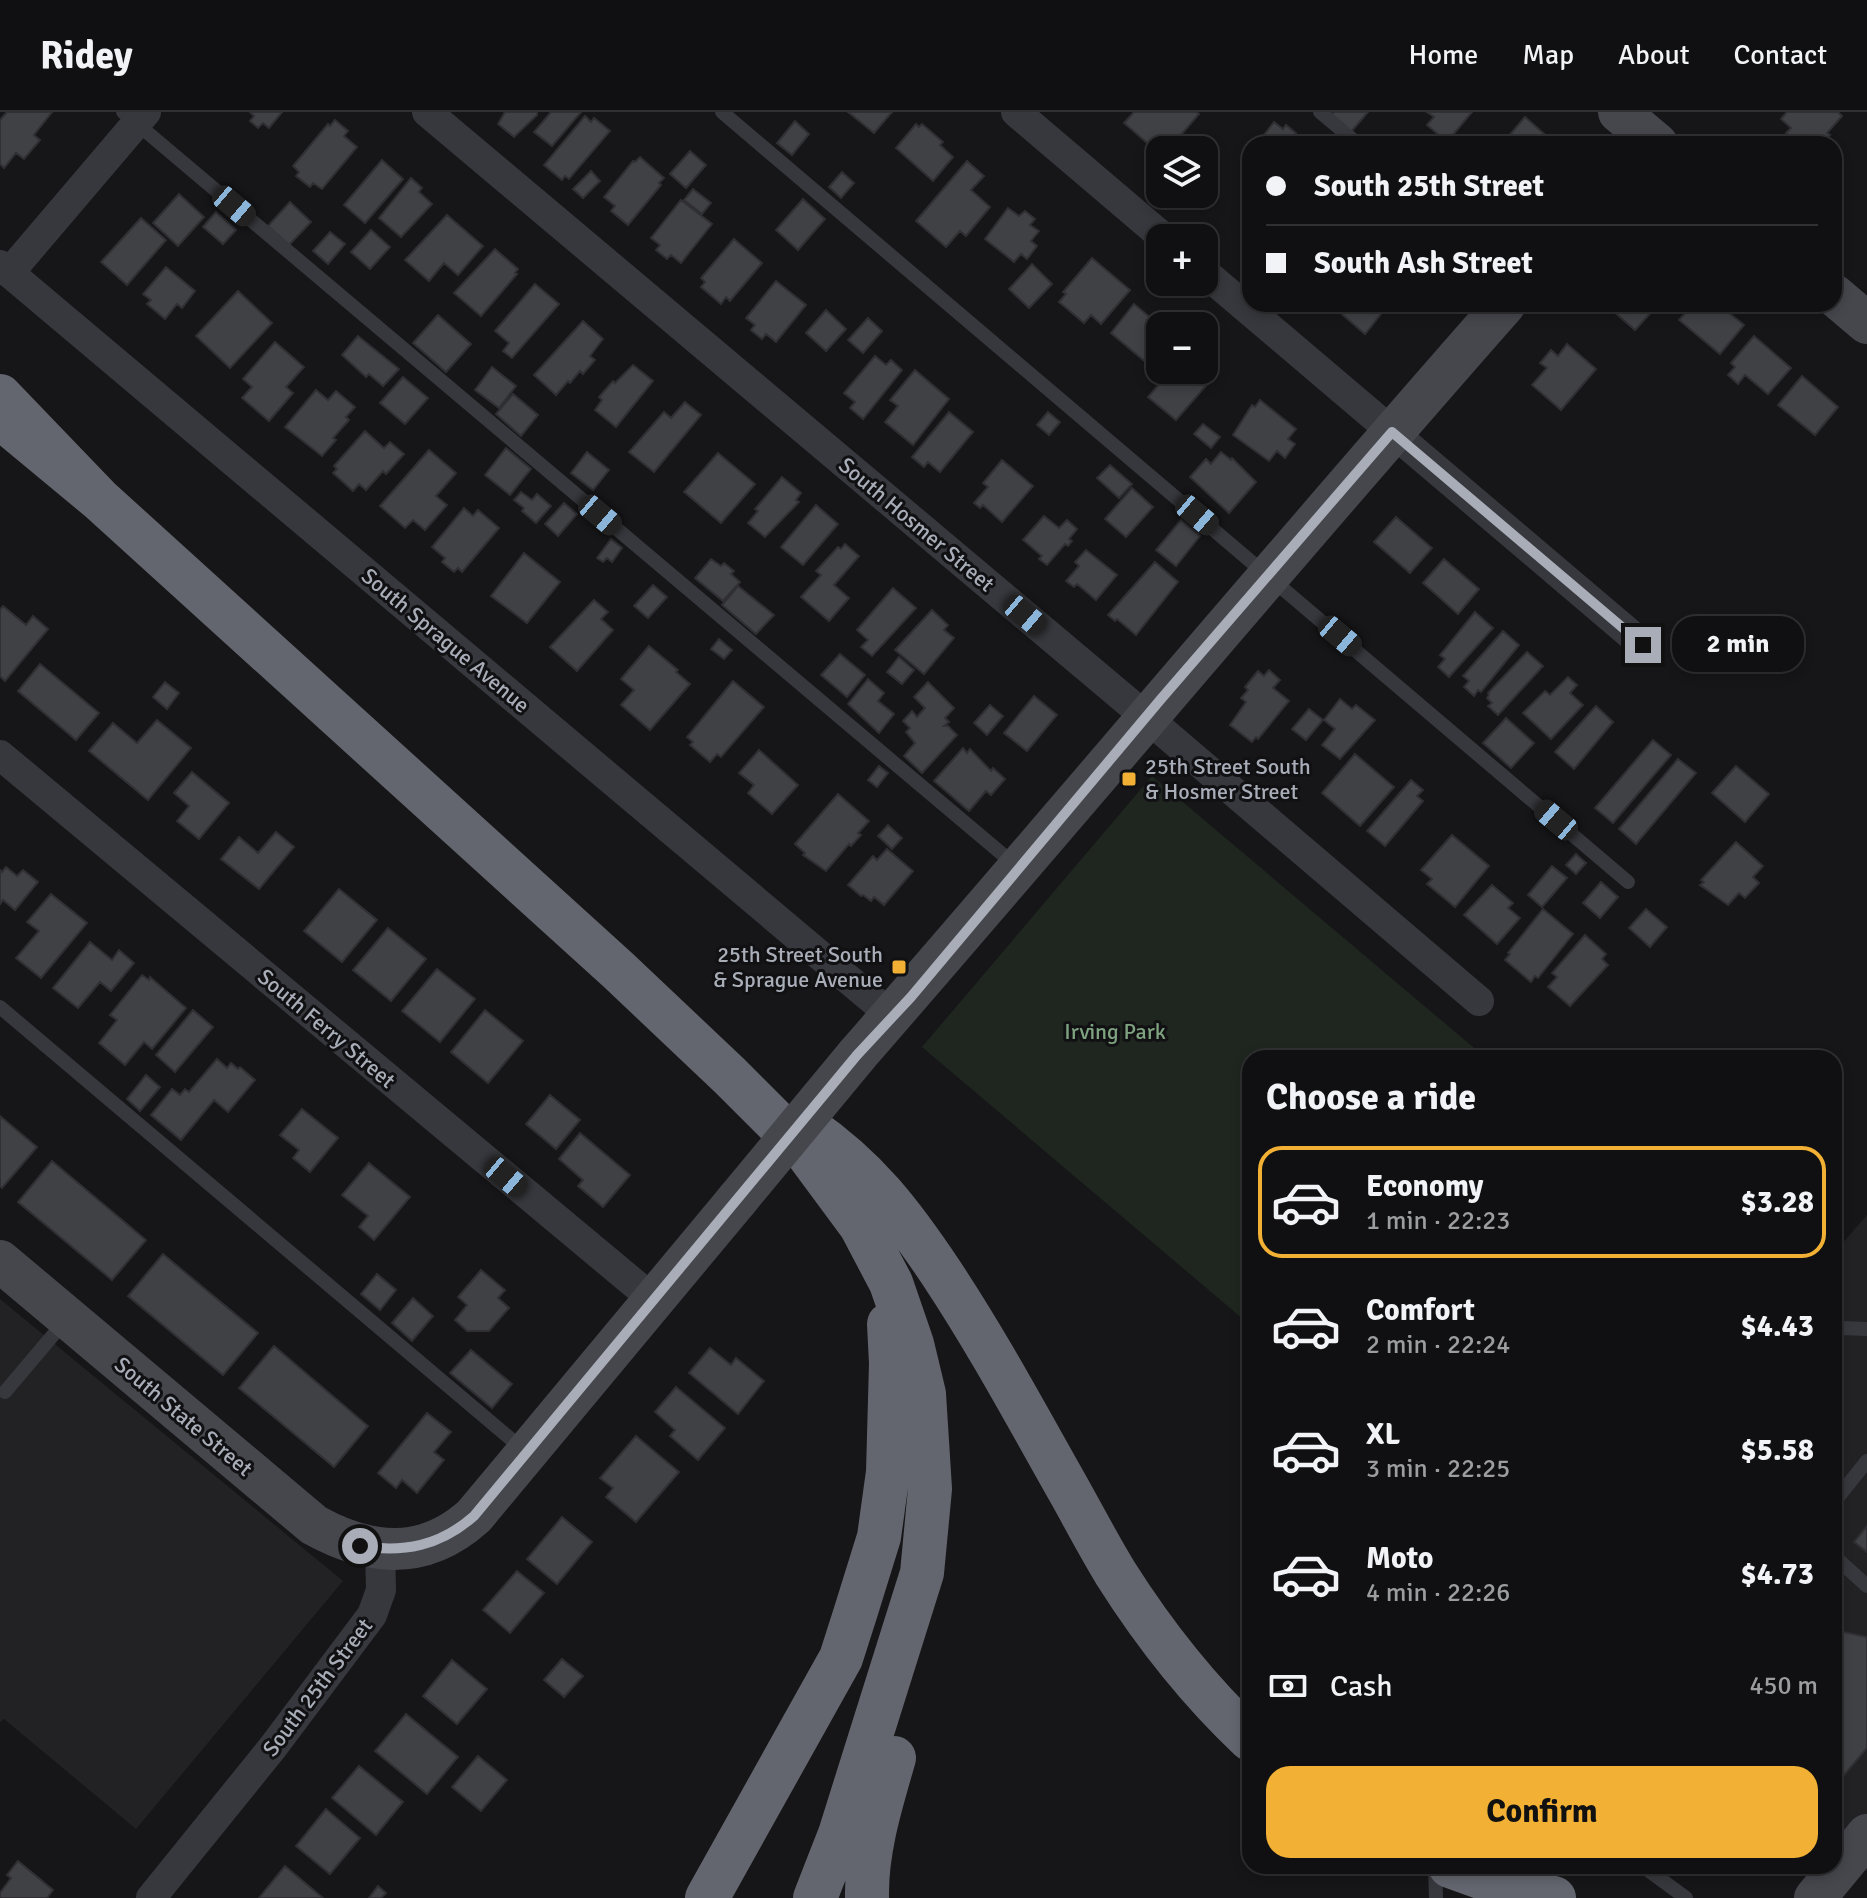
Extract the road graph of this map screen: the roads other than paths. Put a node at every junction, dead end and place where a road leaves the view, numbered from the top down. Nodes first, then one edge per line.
1 (427, 112) edge
2 (722, 112) edge
3 (1016, 112) edge
4 (1320, 112) edge
5 (135, 116) edge
6 (1348, 136) edge
7 (1148, 224) edge
8 (5, 269) edge
9 (1218, 284) edge
10 (1842, 302) edge
11 (1242, 304) edge
12 (1251, 312) edge
13 (1498, 312) edge
14 (1867, 323) edge
15 (0, 396) edge
16 (0, 417) edge
17 (1392, 432) junction
18 (99, 499) junction
19 (1268, 575) junction
20 (1643, 645) dead end
21 (1146, 717) junction
22 (7, 766) edge
23 (1019, 868) junction
24 (1628, 882) dead end
25 (1479, 1001) dead end
26 (0, 1007) edge
27 (892, 1016) junction
28 (730, 1076) junction
29 (861, 1226) junction
30 (0, 1261) edge
31 (654, 1300) junction
32 (68, 1318) junction
33 (1842, 1328) edge
34 (1867, 1329) edge
35 (5, 1392) dead end
36 (928, 1442) junction
37 (527, 1453) junction
38 (1867, 1461) edge
39 (1842, 1492) edge
40 (380, 1549) junction
41 (1842, 1563) edge
42 (1867, 1586) edge
43 (1242, 1731) edge
44 (1867, 1835) edge
45 (1842, 1865) edge
46 (1435, 1874) edge
47 (1472, 1874) edge
48 (1653, 1874) edge
49 (1835, 1874) edge
50 (151, 1898) edge
51 (707, 1898) edge
52 (815, 1898) edge
53 (867, 1898) edge
54 (1436, 1898) edge
55 (1554, 1898) edge
56 (1686, 1898) edge
57 (1815, 1898) edge

1 - 21 street, South Hosmer Street
2 - 19 lane
3 - 7 street
4 - 6 lane
5 - 8 street
5 - 23 lane
8 - 27 street, South Sprague Avenue
9 - 11 street
10 - 14 street
12 - 17 street
13 - 17 street
15 - 18 highway
16 - 18 highway
17 - 19 street
17 - 20 street
18 - 28 highway
19 - 21 street
19 - 24 lane
21 - 23 street
21 - 25 street, South Hosmer Street
22 - 31 street, South Ferry Street
23 - 27 street
26 - 37 lane
27 - 31 street, bridge
28 - 29 highway
28 - 43 highway
29 - 36 highway
29 - 51 highway
30 - 32 street, South State Street
31 - 37 street
32 - 35 lane
32 - 40 street, South State Street
33 - 34 lane
36 - 52 highway
36 - 53 highway
37 - 40 street
38 - 39 lane
40 - 50 street, South 25th Street
41 - 42 lane
44 - 45 street
46 - 54 lane
47 - 55 highway
48 - 56 lane
49 - 57 street

